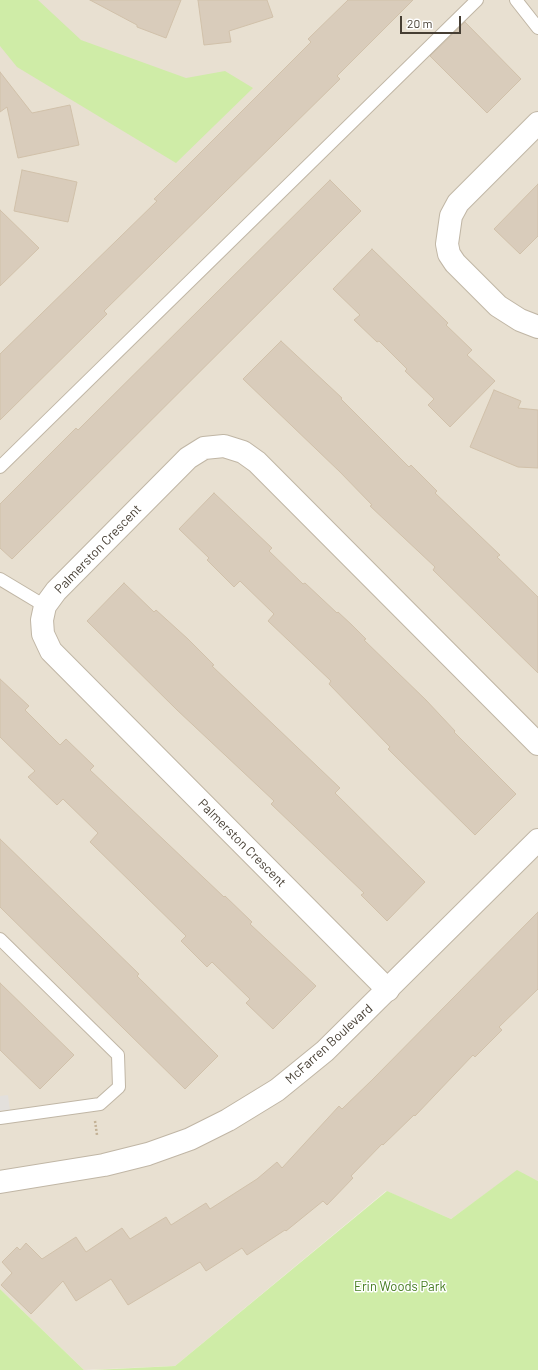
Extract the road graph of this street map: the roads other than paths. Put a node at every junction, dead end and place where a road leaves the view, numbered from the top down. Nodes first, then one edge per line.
1 (477, 0) edge
2 (516, 0) edge
3 (538, 28) edge
4 (538, 123) edge
5 (538, 327) edge
6 (0, 466) edge
7 (0, 579) edge
8 (45, 606) junction
9 (538, 744) edge
10 (538, 840) edge
11 (0, 939) edge
12 (388, 990) junction
13 (0, 1118) edge
14 (0, 1182) edge

1 - 6 lane
2 - 3 lane
4 - 5 street
7 - 8 lane
8 - 9 street, Palmerston Crescent
8 - 12 street, Palmerston Crescent
10 - 12 street, McFarren Boulevard
11 - 13 lane
12 - 14 street, McFarren Boulevard

